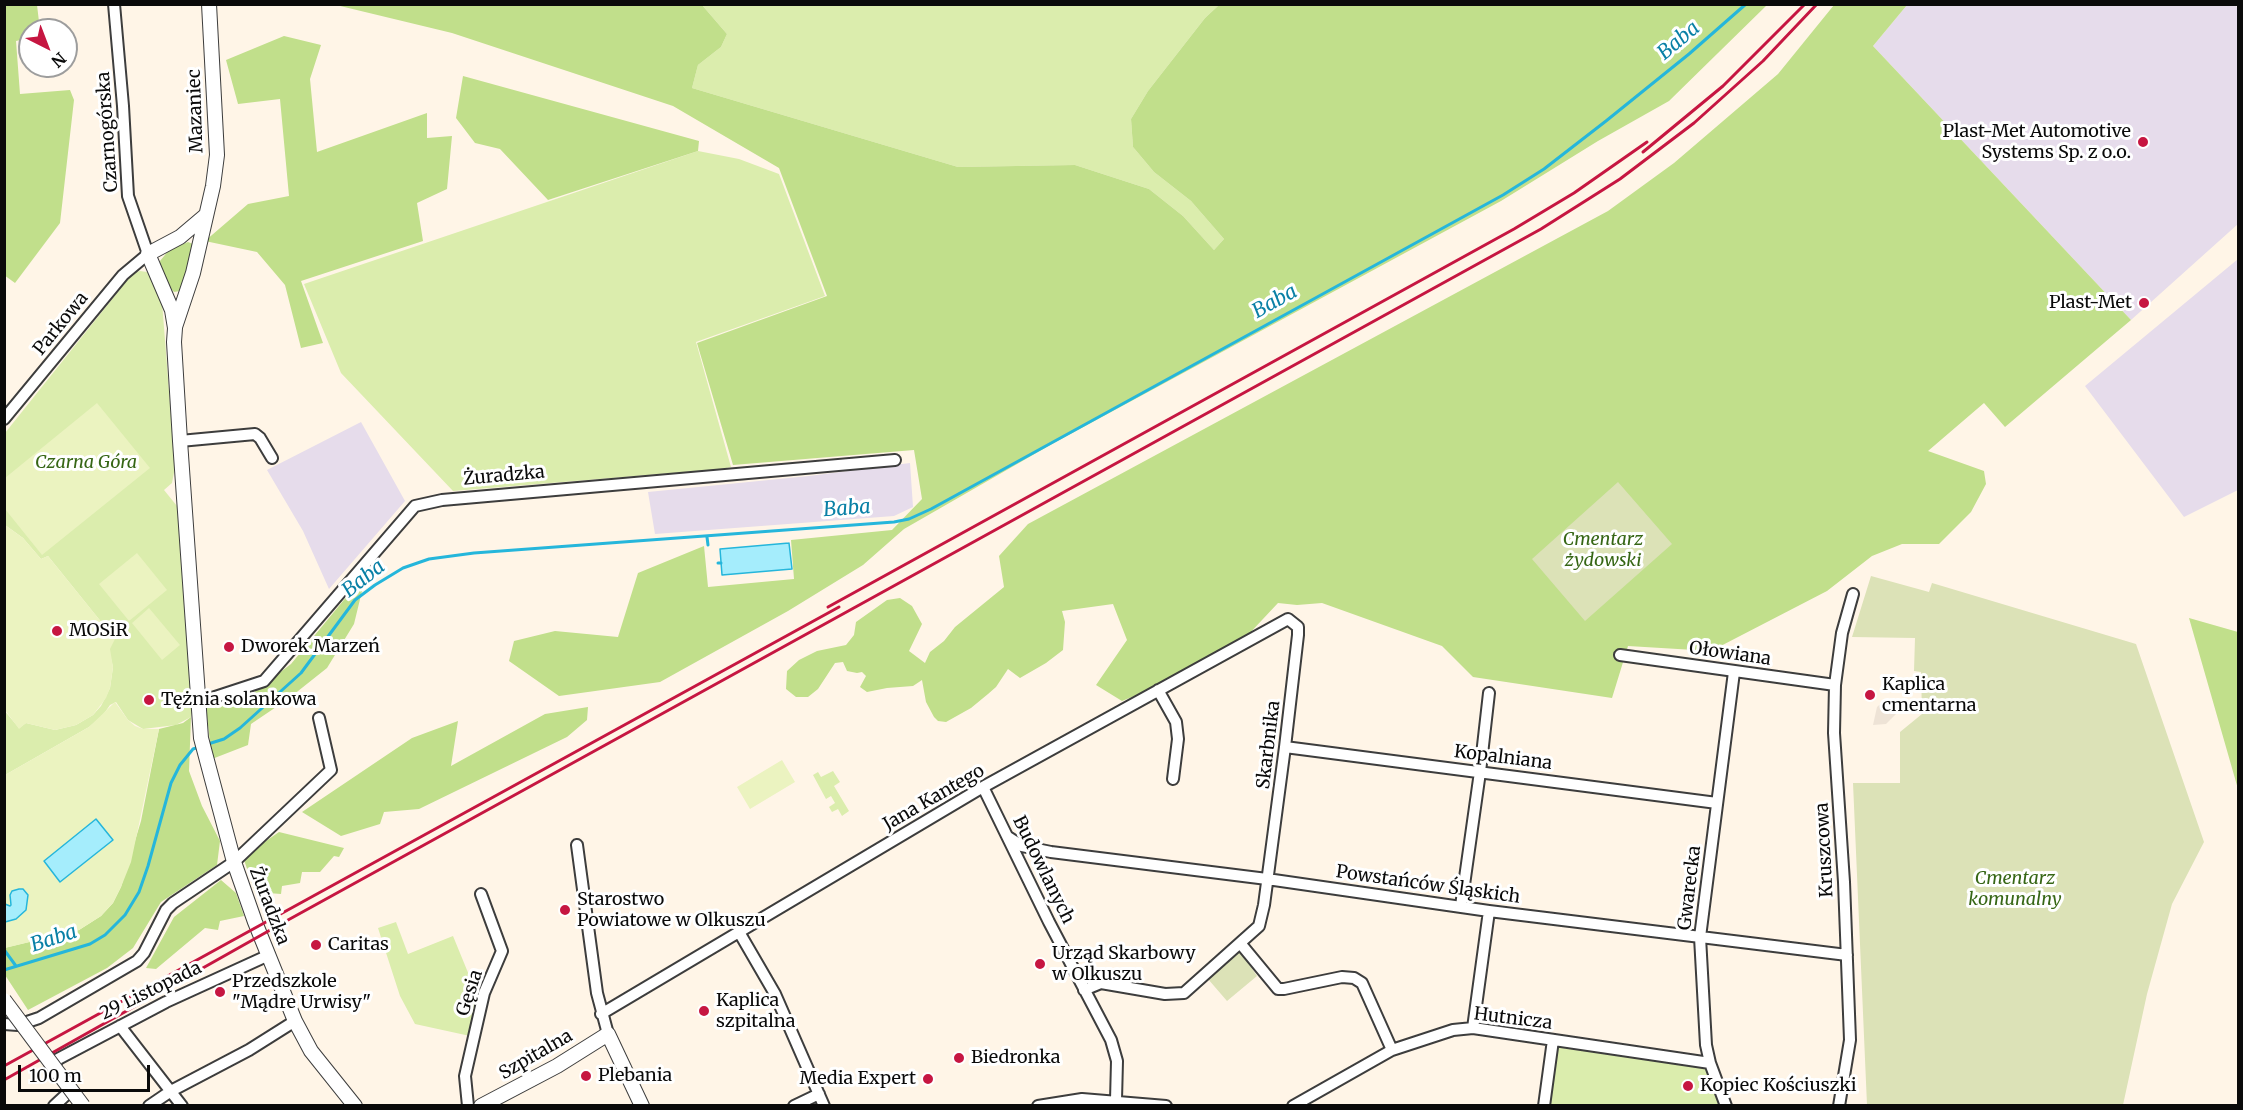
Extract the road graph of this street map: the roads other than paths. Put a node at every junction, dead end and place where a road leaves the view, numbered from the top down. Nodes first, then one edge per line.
1 (114, 4) edge
2 (209, 4) edge
3 (206, 216) junction
4 (180, 237) junction
5 (148, 254) junction
6 (197, 254) junction
7 (163, 288) junction
8 (188, 291) junction
9 (175, 328) junction
10 (4, 419) edge
11 (180, 441) junction
12 (272, 458) dead end
13 (895, 460) dead end
14 (1853, 594) dead end
15 (1288, 619) joint
16 (1620, 655) dead end
17 (1734, 672) junction
18 (1835, 686) junction
19 (1158, 690) junction
20 (1489, 693) dead end
21 (199, 700) junction
22 (319, 718) dead end
23 (1285, 747) junction
24 (1480, 772) junction
25 (1173, 779) dead end
26 (983, 787) junction
27 (1717, 802) junction
28 (1008, 837) junction
29 (577, 846) dead end
30 (234, 862) junction
31 (1267, 879) junction
32 (481, 894) dead end
33 (1461, 906) junction
34 (1489, 911) junction
35 (739, 932) junction
36 (1700, 937) junction
37 (1240, 943) junction
38 (1847, 955) junction
39 (269, 956) junction
40 (1084, 990) junction
41 (4, 1000) edge
42 (601, 1014) junction
43 (295, 1021) junction
44 (4, 1024) edge
45 (120, 1026) junction
46 (1473, 1028) junction
47 (608, 1034) junction
48 (1553, 1040) junction
49 (1392, 1050) junction
50 (1710, 1062) junction
51 (171, 1091) junction
52 (68, 1093) junction
53 (819, 1094) junction
54 (1116, 1100) junction
55 (483, 1105) edge
56 (54, 1106) edge
57 (77, 1106) edge
58 (84, 1106) edge
59 (149, 1106) edge
60 (183, 1106) edge
61 (355, 1106) edge
62 (468, 1106) edge
63 (642, 1106) edge
64 (794, 1106) edge
65 (824, 1106) edge
66 (1038, 1106) edge
67 (1166, 1106) edge
68 (1293, 1106) edge
69 (1544, 1106) edge
70 (1726, 1106) edge
71 (1839, 1106) edge

1 - 5 street, Czarnogórska
2 - 3 street, Mazaniec
3 - 4 street
3 - 6 street, Mazaniec
4 - 5 street
4 - 6 street
5 - 7 street
5 - 10 street, Parkowa
6 - 8 street, Mazaniec
7 - 8 street
7 - 9 street
8 - 9 street, Mazaniec
9 - 11 street, Żuradzka
11 - 12 street
11 - 21 street, Żuradzka
13 - 21 street, Żuradzka
14 - 18 street, Kruszcowa
15 - 19 street, Jana Kantego
15 - 23 street, Skarbnika
16 - 17 street, Ołowiana
17 - 18 street, Ołowiana
17 - 27 street, Gwarecka
18 - 38 street, Kruszcowa
19 - 25 street
19 - 26 street, Jana Kantego
20 - 24 street
21 - 30 street, Żuradzka
22 - 30 street
23 - 24 street, Kopalniana
23 - 31 street, Skarbnika
24 - 27 street, Kopalniana
24 - 33 street
26 - 28 street, Budowlanych
26 - 35 street, Jana Kantego
27 - 36 street, Gwarecka
28 - 31 street, Powstańców Śląskich
28 - 40 street, Budowlanych
29 - 42 street
30 - 39 street, Żuradzka
30 - 44 street
31 - 33 street, Powstańców Śląskich
31 - 37 street, Skarbnika
32 - 62 street, Gęsia
33 - 34 street, Powstańców Śląskich
34 - 36 street, Powstańców Śląskich
34 - 46 street
35 - 42 street, Jana Kantego
35 - 53 street
36 - 38 street, Powstańców Śląskich
36 - 50 street, Gwarecka
37 - 40 street, Skarbnika
37 - 49 street
38 - 71 street, Kruszcowa
39 - 43 street, Żuradzka
39 - 45 street, 29 Listopada
40 - 54 street, Budowlanych
41 - 58 street, bridge
42 - 47 street
43 - 51 street
43 - 61 street, Żuradzka
45 - 51 street
45 - 52 street, 29 Listopada
46 - 48 street, Hutnicza
46 - 49 street, Hutnicza
47 - 55 street, Szpitalna
47 - 63 street
48 - 50 street, Hutnicza
48 - 69 street
49 - 68 street, Hutnicza
50 - 70 street, Gwarecka
51 - 59 street
51 - 60 street
52 - 56 street
52 - 57 street, 29 Listopada
53 - 64 street
53 - 65 street
54 - 66 street
54 - 67 street

